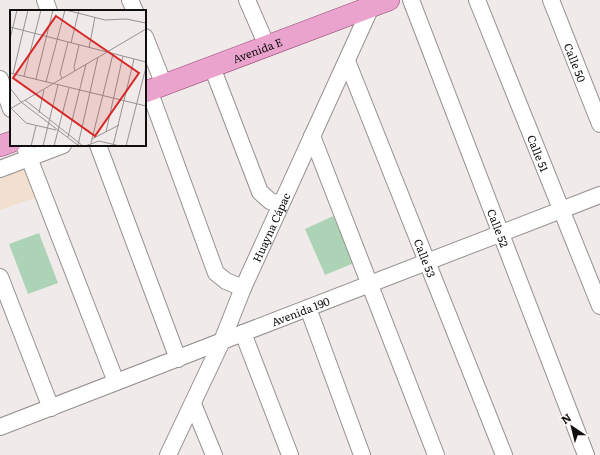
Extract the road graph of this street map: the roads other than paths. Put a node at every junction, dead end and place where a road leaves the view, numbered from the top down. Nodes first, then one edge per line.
1 (44, 0) edge
2 (130, 0) edge
3 (247, 0) edge
4 (412, 0) edge
5 (477, 0) edge
6 (551, 0) edge
7 (378, 2) edge
8 (49, 10) edge
9 (135, 10) edge
10 (146, 44) edge
11 (267, 46) junction
12 (347, 61) junction
13 (212, 67) junction
14 (0, 79) edge
15 (153, 89) edge
16 (10, 106) edge
17 (151, 112) edge
18 (600, 124) edge
19 (312, 136) junction
20 (10, 142) edge
21 (0, 146) edge
22 (57, 146) edge
23 (98, 146) edge
24 (27, 151) edge
25 (0, 169) edge
26 (600, 195) edge
27 (280, 204) junction
28 (561, 210) junction
29 (501, 234) junction
30 (426, 262) junction
31 (0, 277) edge
32 (370, 284) junction
33 (243, 288) junction
34 (600, 306) edge
35 (308, 308) junction
36 (243, 333) junction
37 (222, 342) junction
38 (178, 359) junction
39 (116, 382) junction
40 (193, 404) junction
41 (51, 408) junction
42 (0, 427) edge
43 (168, 455) edge
44 (214, 455) edge
45 (290, 455) edge
46 (362, 455) edge
47 (436, 455) edge
48 (504, 455) edge
49 (586, 455) edge

1 - 8 street
2 - 9 street
3 - 11 street
4 - 29 street, Calle 52
5 - 28 street, Calle 51
6 - 18 street, Calle 50
7 - 11 main road, Avenida E
7 - 12 street, Huayna Cápac
10 - 15 street
11 - 13 main road, Avenida E
12 - 19 street, Huayna Cápac
12 - 30 street, Calle 53
13 - 15 main road, Avenida E
13 - 27 street
14 - 16 street
15 - 17 street
17 - 33 street
19 - 27 street, Huayna Cápac
19 - 32 street
20 - 21 main road
22 - 24 street
23 - 38 street
24 - 25 street
24 - 39 street
26 - 28 street, Avenida 190
27 - 33 street, Huayna Cápac
28 - 29 street, Avenida 190
28 - 34 street, Calle 51
29 - 30 street, Avenida 190
29 - 49 street, Calle 52
30 - 32 street, Avenida 190
30 - 48 street, Calle 53
31 - 41 street
32 - 35 street, Avenida 190
32 - 47 street
33 - 37 street, Huayna Cápac
35 - 36 street, Avenida 190
35 - 46 street
36 - 37 street, Avenida 190
36 - 45 street
37 - 38 street, Avenida 190
37 - 40 street, Huayna Cápac
38 - 39 street, Avenida 190
39 - 41 street, Avenida 190
40 - 43 street, Huayna Cápac
40 - 44 street
41 - 42 street, Avenida 190

